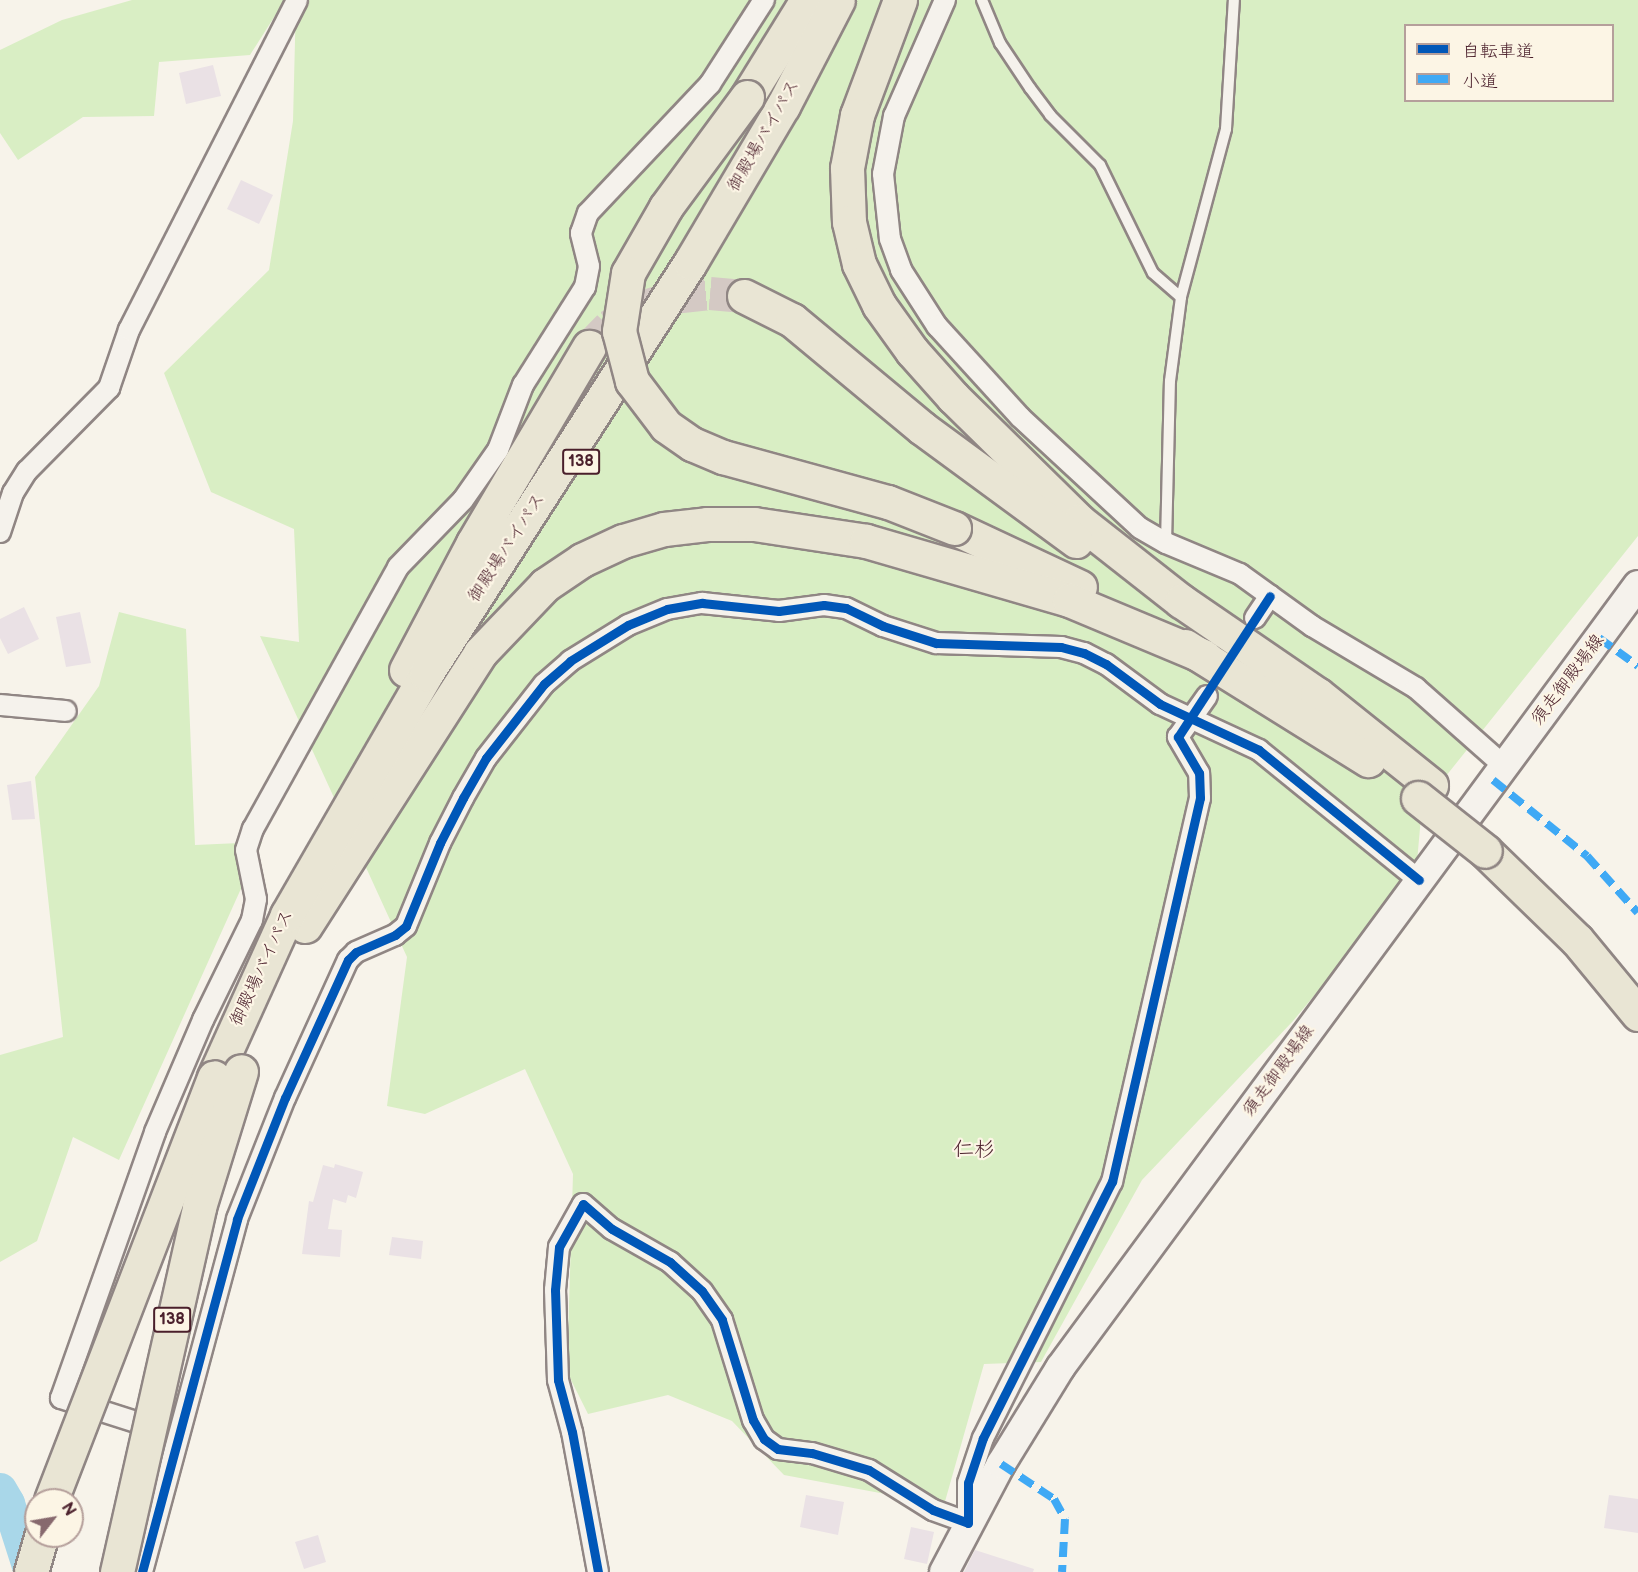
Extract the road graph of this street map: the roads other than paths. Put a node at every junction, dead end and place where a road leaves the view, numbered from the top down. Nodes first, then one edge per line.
1 (297, 0) edge
2 (764, 0) edge
3 (807, 0) edge
4 (838, 0) edge
5 (861, 0) edge
6 (900, 0) edge
7 (945, 0) edge
8 (982, 0) edge
9 (1234, 0) edge
10 (744, 296) tunnel mouth
11 (1181, 297) junction
12 (589, 346) tunnel mouth
13 (0, 532) edge
14 (1166, 543) junction
15 (1638, 585) edge
16 (1270, 596) junction
17 (1255, 618) dead end
18 (1205, 657) junction
19 (1207, 696) dead end
20 (0, 705) edge
21 (66, 711) dead end
22 (1191, 720) junction
23 (1360, 729) junction
24 (1503, 765) junction
25 (1425, 792) junction
26 (1490, 845) junction
27 (1419, 880) junction
28 (296, 920) junction
29 (1638, 986) edge
30 (1638, 1014) edge
31 (227, 1074) junction
32 (179, 1436) junction
33 (56, 1488) edge
34 (968, 1523) junction
35 (38, 1548) edge
36 (31, 1572) edge
37 (117, 1572) edge
38 (142, 1572) edge
39 (598, 1572) edge
40 (944, 1572) edge

1 - 13 street
2 - 32 street
3 - 18 highway, bridge
4 - 28 highway, 御殿場バイパス / 138
5 - 28 highway, 御殿場バイパス / 138
6 - 23 highway
7 - 14 street
8 - 11 lane
9 - 11 lane
10 - 23 highway
11 - 14 lane
12 - 28 highway
14 - 16 street
15 - 24 main road, 須走御殿場線
16 - 17 street
16 - 24 street
18 - 25 highway
18 - 28 highway
19 - 22 street
20 - 21 street
22 - 27 street
22 - 32 street
22 - 34 street
23 - 25 highway
24 - 27 main road, 須走御殿場線
25 - 26 highway
26 - 29 highway
26 - 30 highway
27 - 34 main road, 須走御殿場線
28 - 31 highway, 御殿場バイパス / 138
31 - 33 highway, 138, bridge
31 - 37 highway, 138, bridge
32 - 38 street
34 - 39 street
34 - 40 main road, 須走御殿場線
35 - 36 highway

